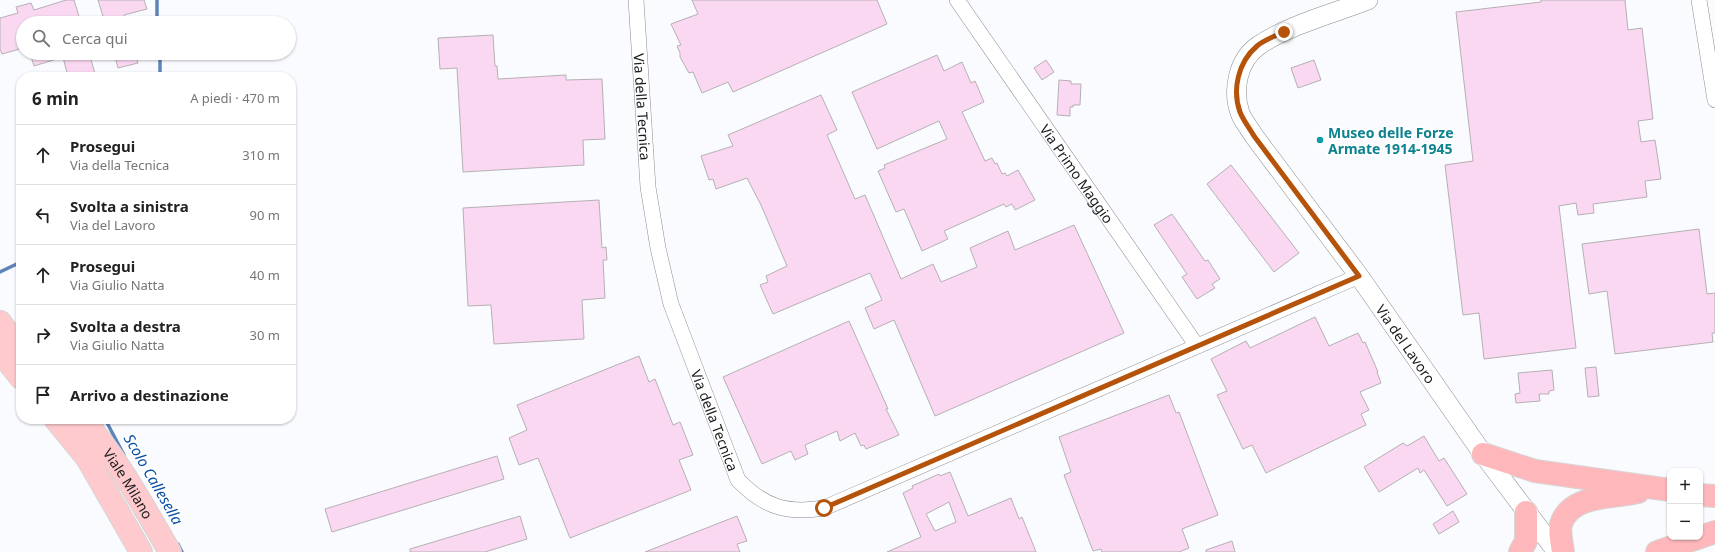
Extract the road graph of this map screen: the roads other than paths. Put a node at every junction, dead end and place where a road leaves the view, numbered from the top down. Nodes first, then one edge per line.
1 (636, 0) edge
2 (957, 0) edge
3 (1368, 0) edge
4 (1699, 0) edge
5 (1715, 100) edge
6 (1359, 276) junction
7 (0, 322) edge
8 (16, 343) edge
9 (1197, 346) junction
10 (0, 352) edge
11 (16, 372) edge
12 (59, 424) edge
13 (87, 424) edge
14 (1483, 454) junction
15 (1661, 489) edge
16 (1703, 495) edge
17 (1715, 496) edge
18 (1526, 512) junction
19 (1715, 532) edge
20 (141, 552) edge
21 (170, 552) edge
22 (1520, 552) edge
23 (1557, 552) edge
24 (1563, 552) edge
25 (1657, 552) edge

1 - 9 street, Via della Tecnica
2 - 9 street, Via Primo Maggio
3 - 6 street, Via del Lavoro
4 - 5 street
6 - 9 street, Via della Tecnica
6 - 14 street, Via del Lavoro
7 - 8 main road
10 - 11 main road
12 - 20 main road, Viale Milano
13 - 21 main road, Viale Milano
14 - 15 highway
14 - 18 street, Via del Lavoro
15 - 24 highway
16 - 17 highway
18 - 22 highway
18 - 23 street, Via del Lavoro
19 - 25 highway

